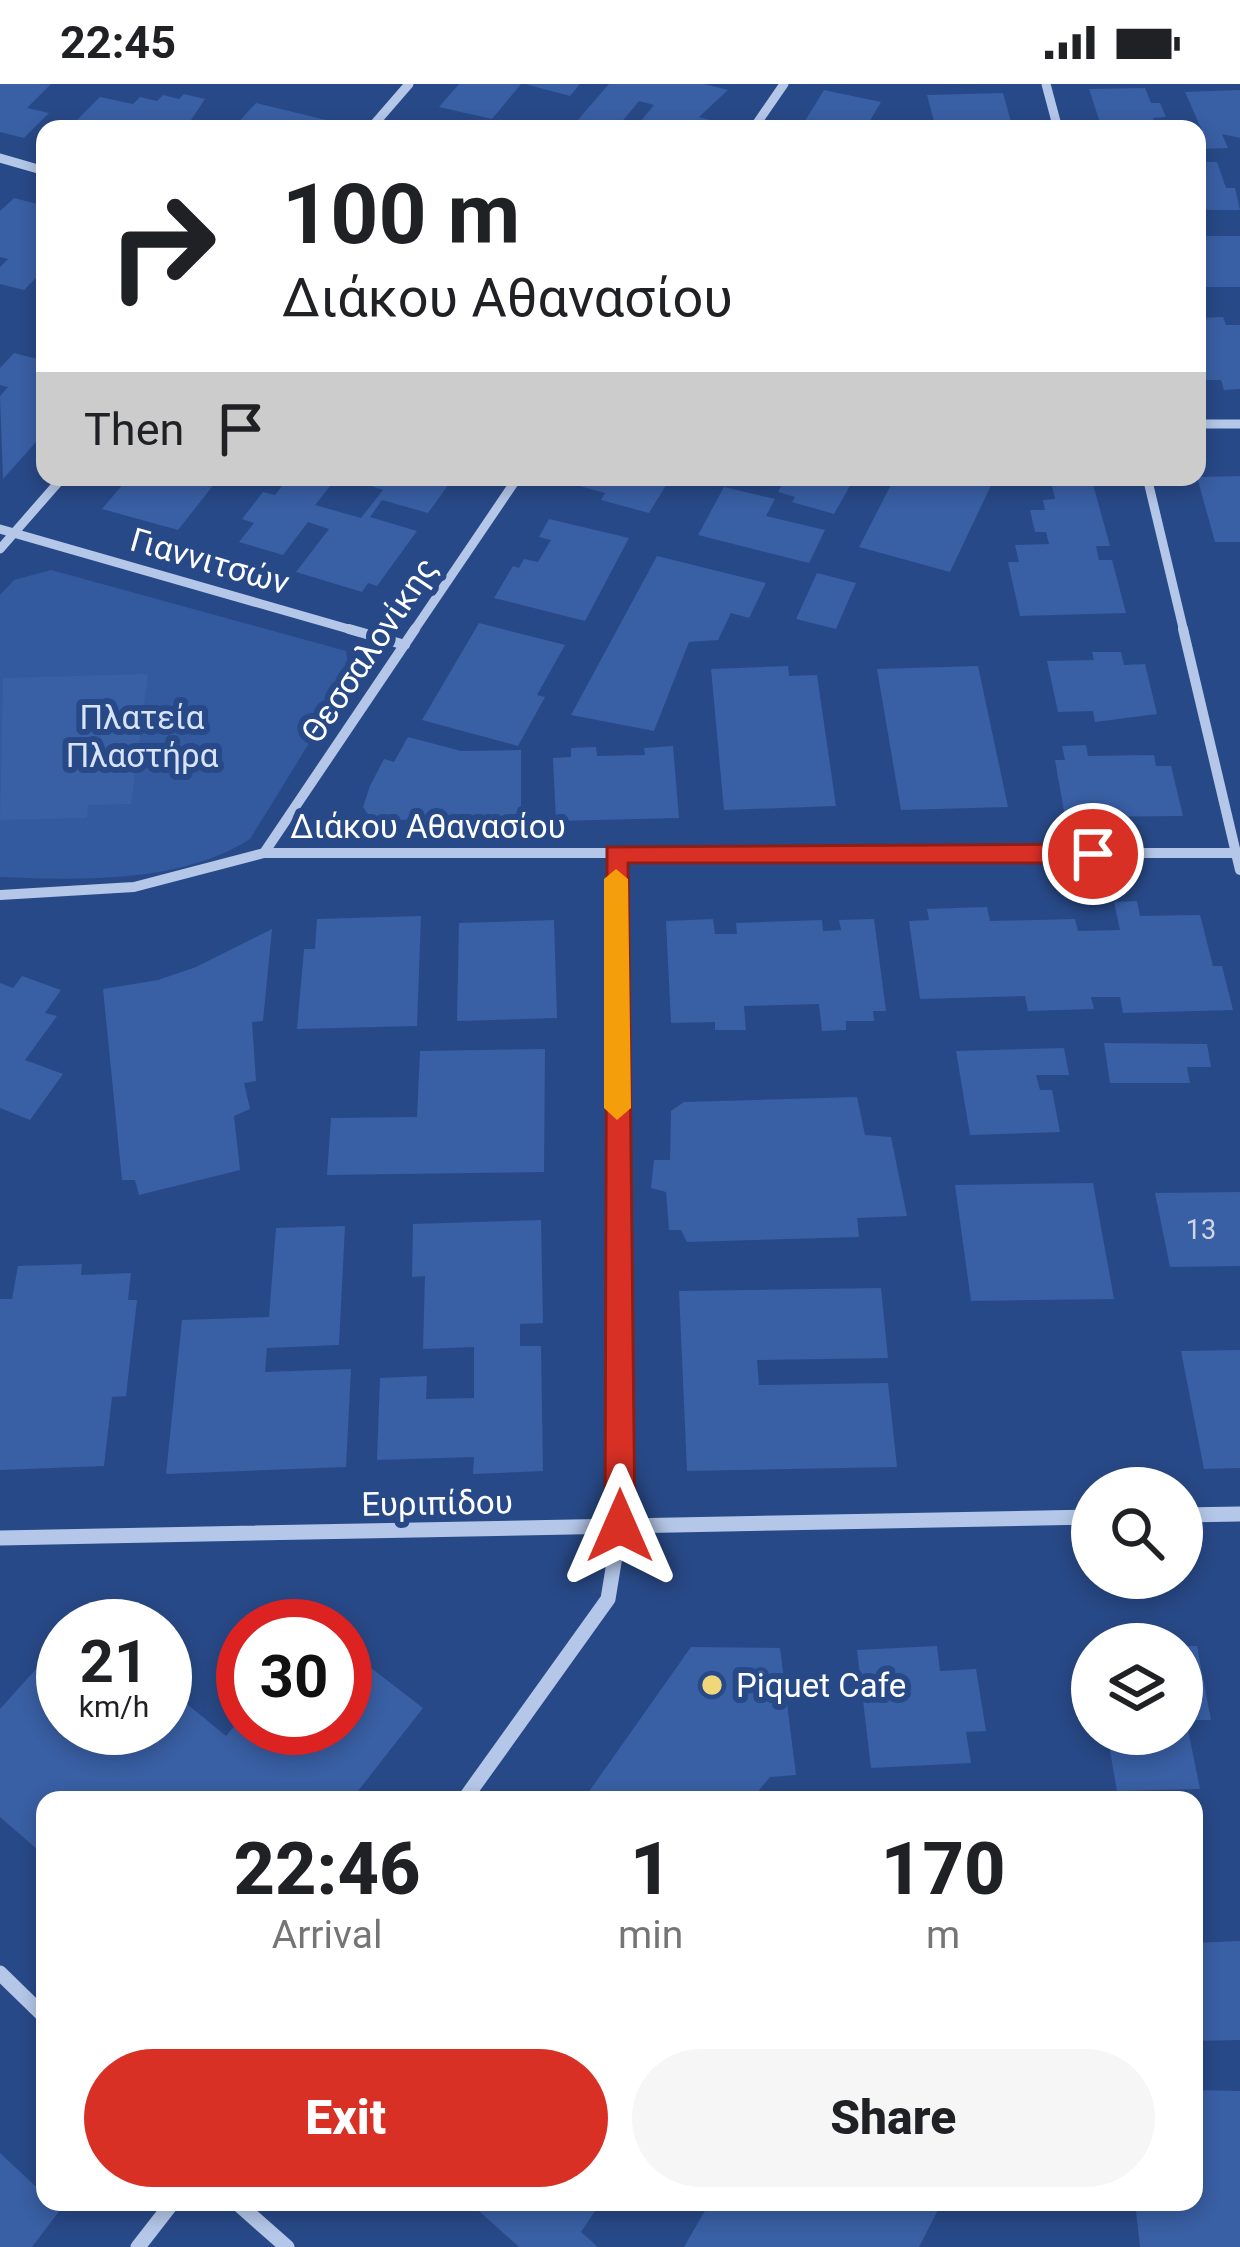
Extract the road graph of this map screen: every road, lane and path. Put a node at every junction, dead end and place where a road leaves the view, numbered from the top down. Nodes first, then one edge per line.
1 (410, 84) edge
2 (784, 84) edge
3 (1046, 84) edge
4 (378, 120) edge
5 (759, 120) edge
6 (1056, 120) edge
7 (0, 158) edge
8 (36, 168) edge
9 (1206, 424) edge
10 (1240, 424) edge
11 (55, 486) edge
12 (512, 486) edge
13 (1150, 486) edge
14 (0, 530) edge
15 (13, 533) junction
16 (0, 549) edge
17 (405, 645) junction
18 (264, 853) junction
19 (616, 854) junction
20 (1238, 854) edge
21 (1240, 870) edge
22 (0, 895) edge
23 (1240, 1514) edge
24 (1203, 1515) edge
25 (1071, 1517) edge
26 (620, 1526) junction
27 (0, 1538) edge
28 (470, 1791) edge
29 (0, 1973) edge
30 (36, 2008) edge
31 (166, 2211) edge
32 (246, 2211) edge
33 (138, 2247) edge
34 (287, 2247) edge

1 - 4 street
2 - 5 street
3 - 6 street
7 - 8 street
9 - 10 street
11 - 15 street
12 - 17 street, Θεσσαλονίκης
13 - 20 street
14 - 15 street, Γιαννιτσών
15 - 16 street
15 - 17 street, Γιαννιτσών
17 - 18 street, Θεσσαλονίκης
18 - 19 street, Διάκου Αθανασίου
18 - 22 street, Διάκου Αθανασίου
19 - 20 street, Διάκου Αθανασίου
19 - 26 street
20 - 21 street
23 - 24 street
25 - 26 street, Ευριπίδου
26 - 27 street, Ευριπίδου
26 - 28 street
29 - 30 street
31 - 33 street
32 - 34 street

